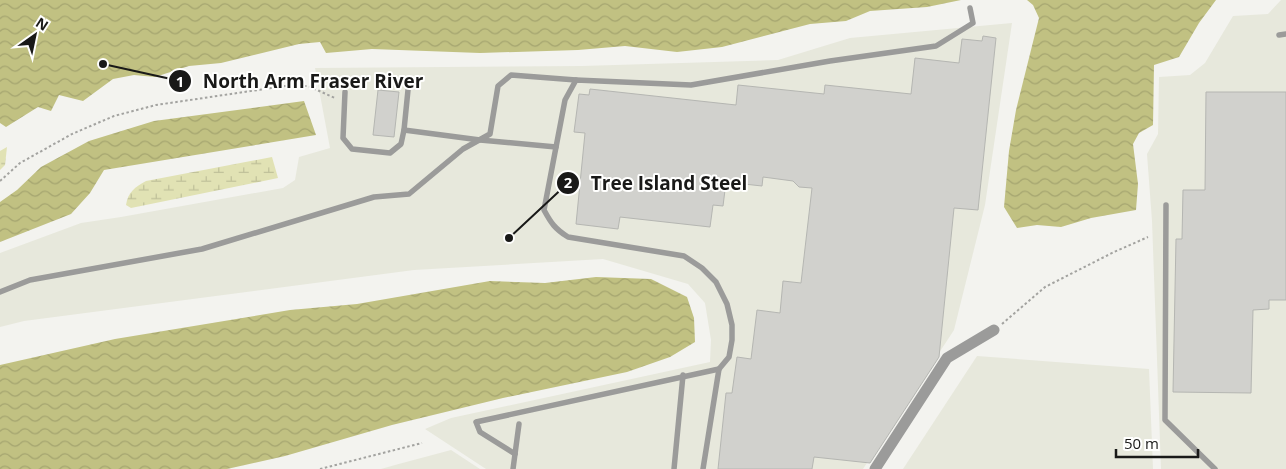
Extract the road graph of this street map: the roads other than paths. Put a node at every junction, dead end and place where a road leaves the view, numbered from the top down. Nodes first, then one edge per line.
1 (970, 8) dead end
2 (576, 80) junction
3 (408, 90) dead end
4 (345, 92) dead end
5 (404, 130) junction
6 (480, 140) junction
7 (556, 147) junction
8 (1166, 205) dead end
9 (0, 292) edge
10 (994, 330) road end
11 (719, 369) junction
12 (684, 375) junction
13 (519, 424) dead end
14 (515, 454) junction
15 (513, 469) edge
16 (674, 469) edge
17 (703, 469) edge
18 (875, 469) edge
19 (1215, 469) edge

1 - 2 lane
2 - 6 lane
2 - 7 lane
3 - 5 lane
4 - 5 lane
5 - 6 lane
6 - 7 lane
6 - 9 lane
7 - 11 lane
8 - 19 lane
10 - 18 street
11 - 12 lane
11 - 17 lane
12 - 14 lane
12 - 16 lane
13 - 14 lane
14 - 15 lane

